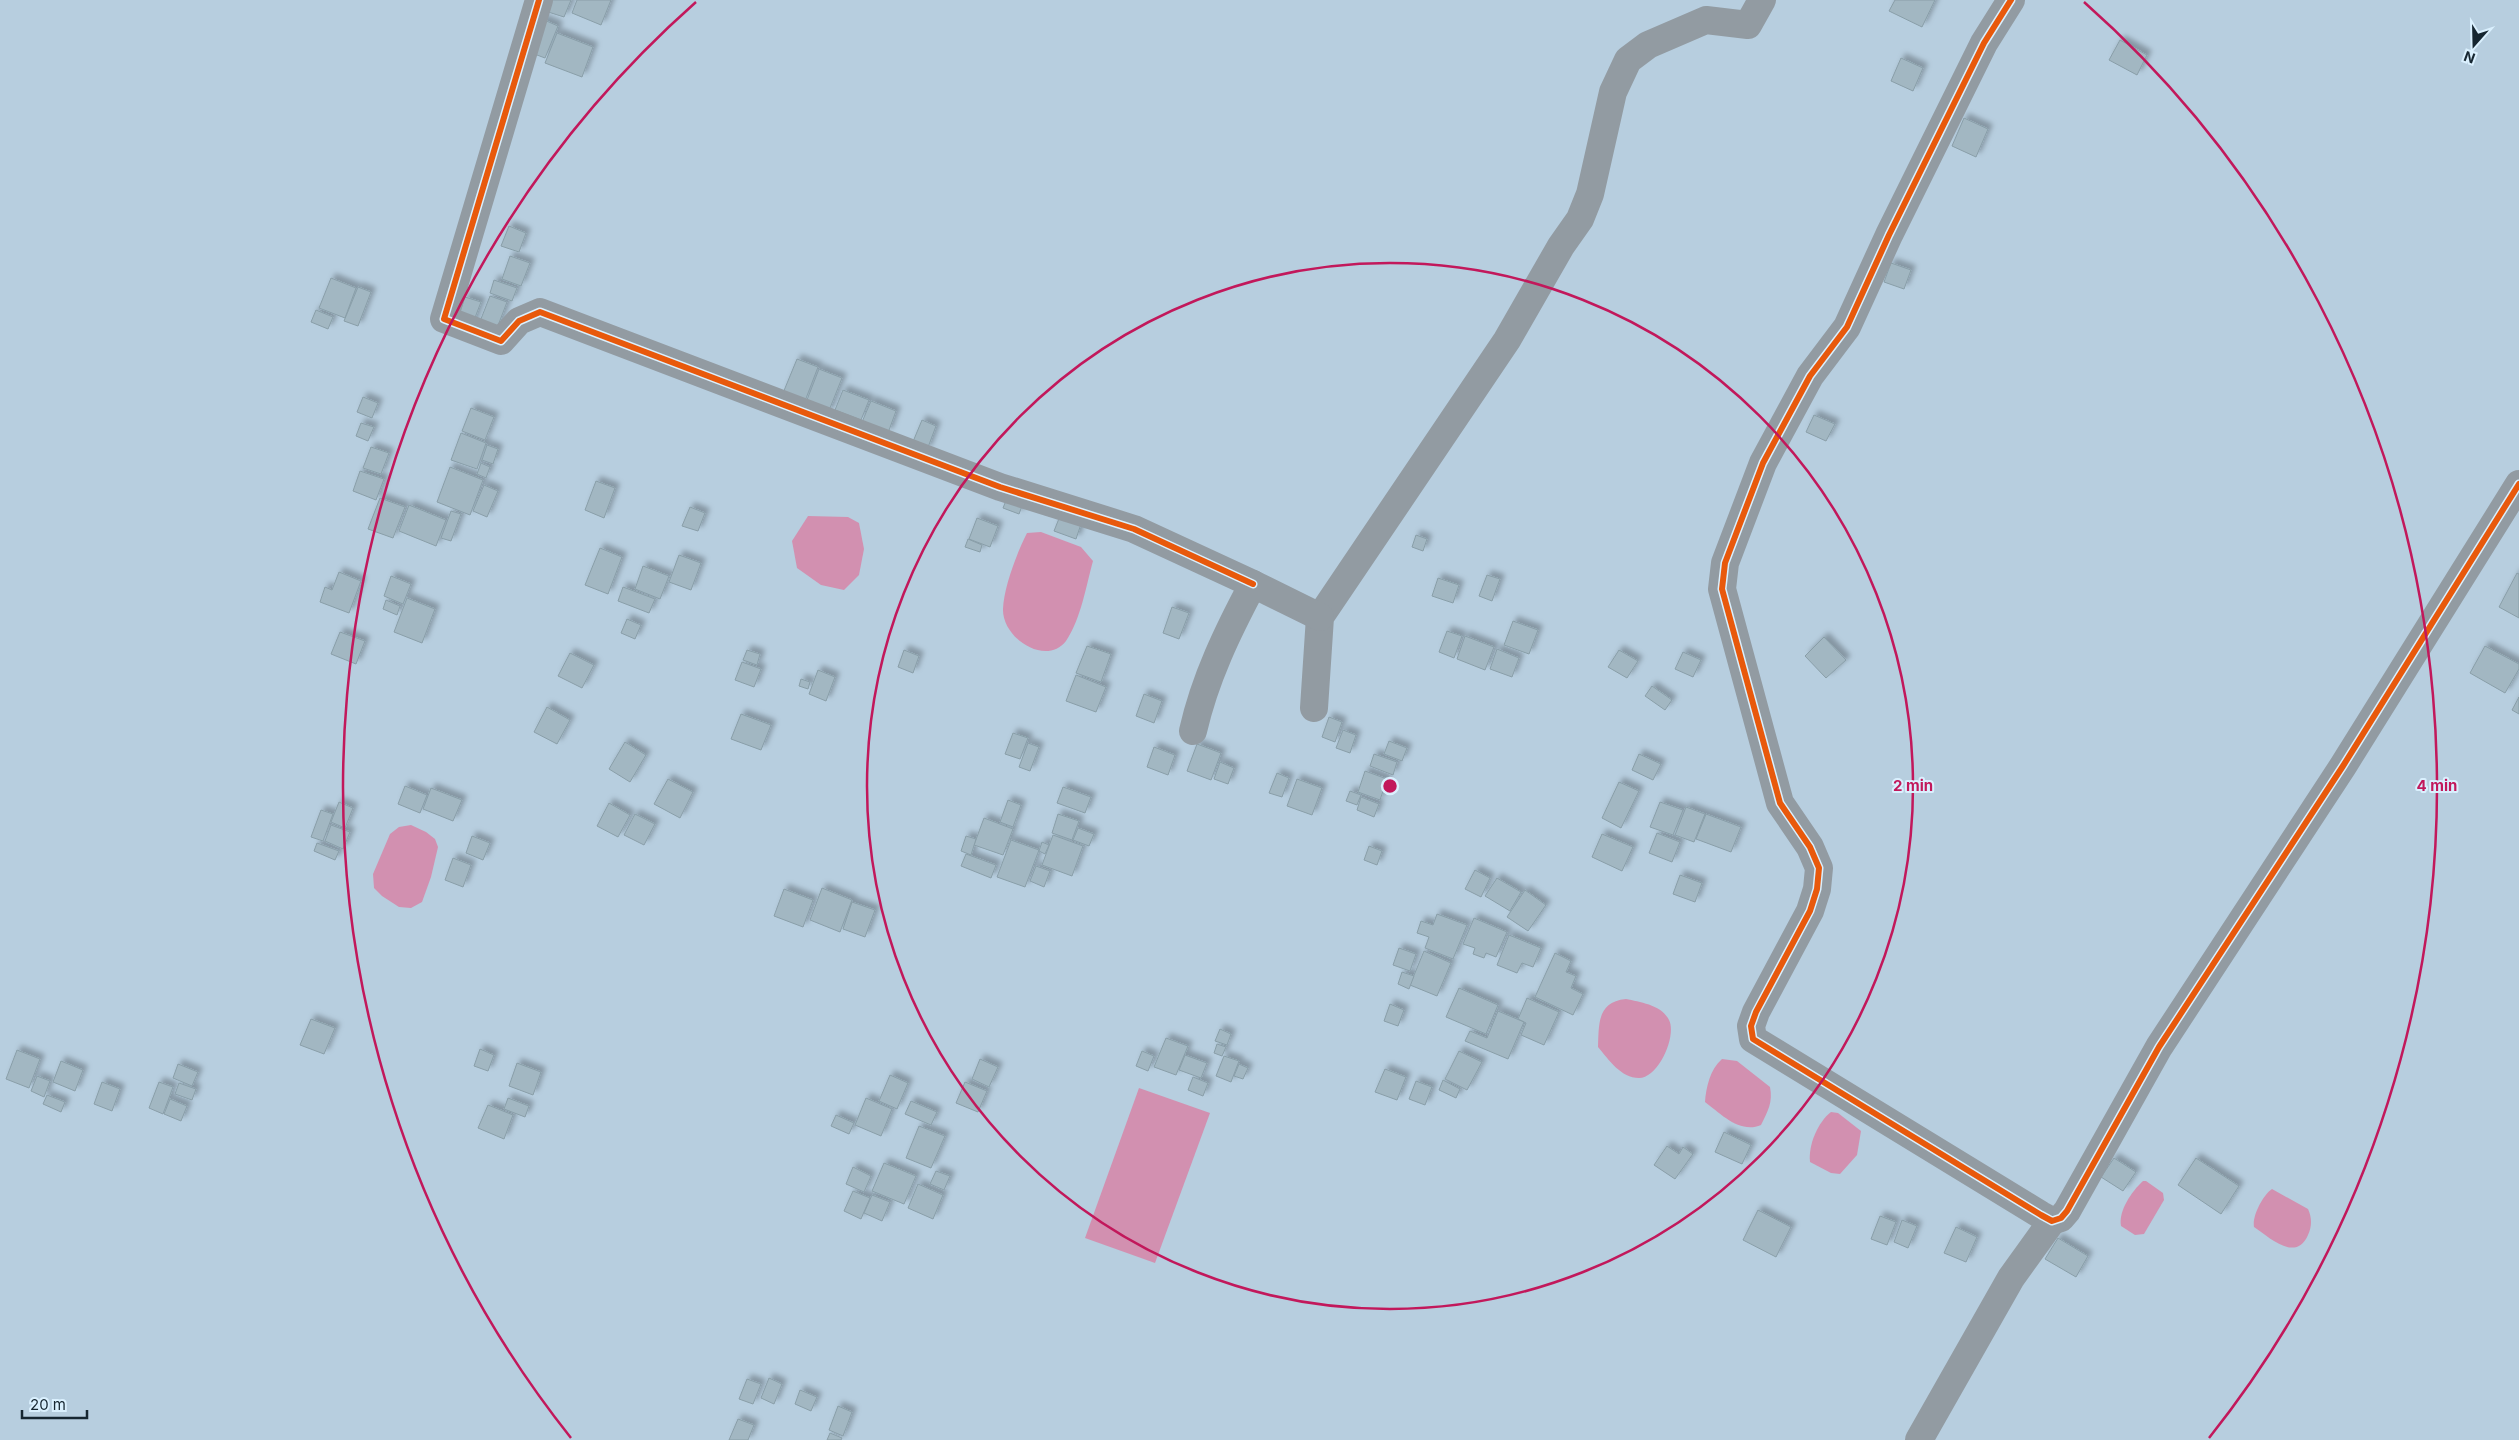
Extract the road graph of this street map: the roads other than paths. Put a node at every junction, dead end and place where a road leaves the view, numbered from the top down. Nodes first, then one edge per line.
1 (539, 0) edge
2 (1762, 0) edge
3 (2010, 0) edge
4 (2519, 484) edge
5 (1253, 584) junction
6 (1320, 616) junction
7 (1314, 708) dead end
8 (1193, 730) dead end
9 (2052, 1221) junction
10 (1919, 1440) edge

1 - 5 street
2 - 6 street
3 - 9 street
4 - 9 street
5 - 6 street
5 - 8 street
6 - 7 street
9 - 10 street

